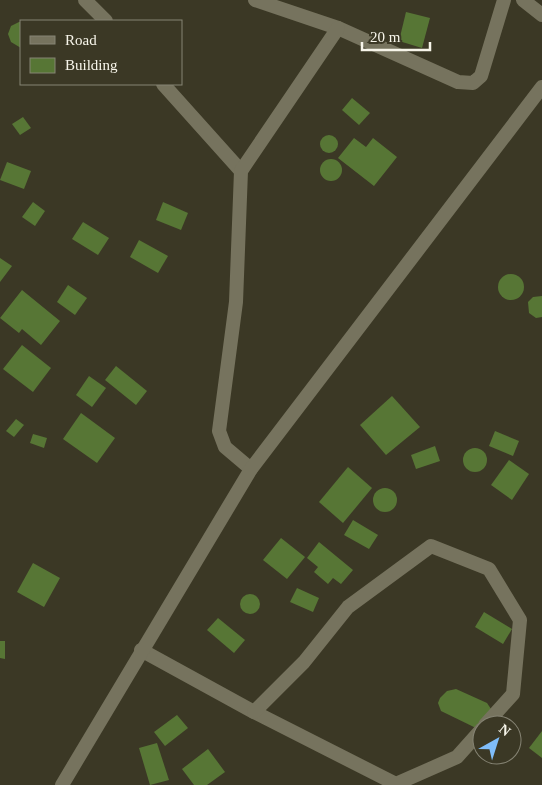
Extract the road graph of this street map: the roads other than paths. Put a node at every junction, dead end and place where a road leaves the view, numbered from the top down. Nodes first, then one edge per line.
1 (85, 0) edge
2 (255, 0) edge
3 (504, 0) edge
4 (523, 0) edge
5 (542, 15) edge
6 (105, 20) edge
7 (338, 28) junction
8 (164, 85) edge
9 (542, 87) edge
10 (241, 171) junction
11 (251, 469) junction
12 (141, 650) junction
13 (254, 712) junction
14 (494, 715) edge
15 (472, 740) edge
16 (62, 785) edge

1 - 6 street
2 - 7 street
3 - 7 street
4 - 5 street
7 - 10 street
8 - 10 street
9 - 11 street
10 - 11 street
11 - 12 street
12 - 13 street
12 - 16 street
13 - 14 street
13 - 15 street

